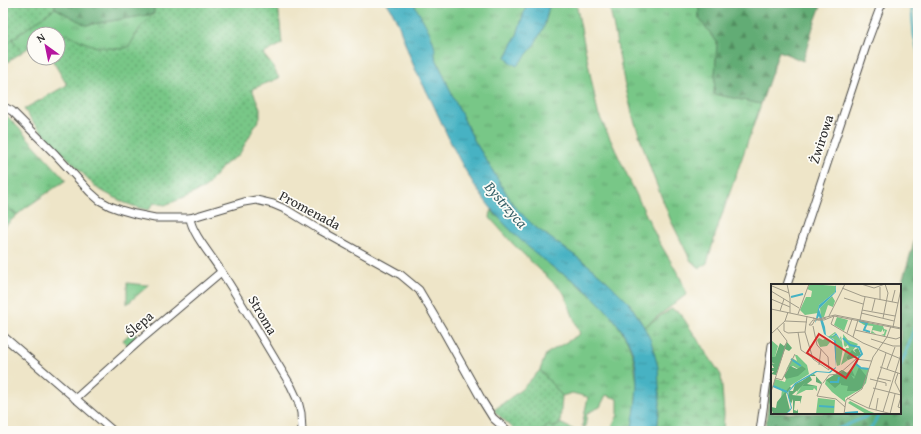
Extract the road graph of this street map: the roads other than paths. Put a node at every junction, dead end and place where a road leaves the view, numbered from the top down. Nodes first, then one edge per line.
1 (883, 3) edge
2 (3, 107) edge
3 (190, 218) junction
4 (221, 272) junction
5 (787, 284) edge
6 (3, 336) edge
7 (771, 352) edge
8 (75, 399) junction
9 (114, 431) edge
10 (302, 431) edge
11 (508, 431) edge
12 (760, 431) edge

1 - 5 street, Żwirowa
2 - 3 street, Promenada
3 - 4 street, Stroma
3 - 11 street, Promenada
4 - 8 street, Ślepa
4 - 10 street, Stroma
6 - 8 street
7 - 12 street
8 - 9 street

